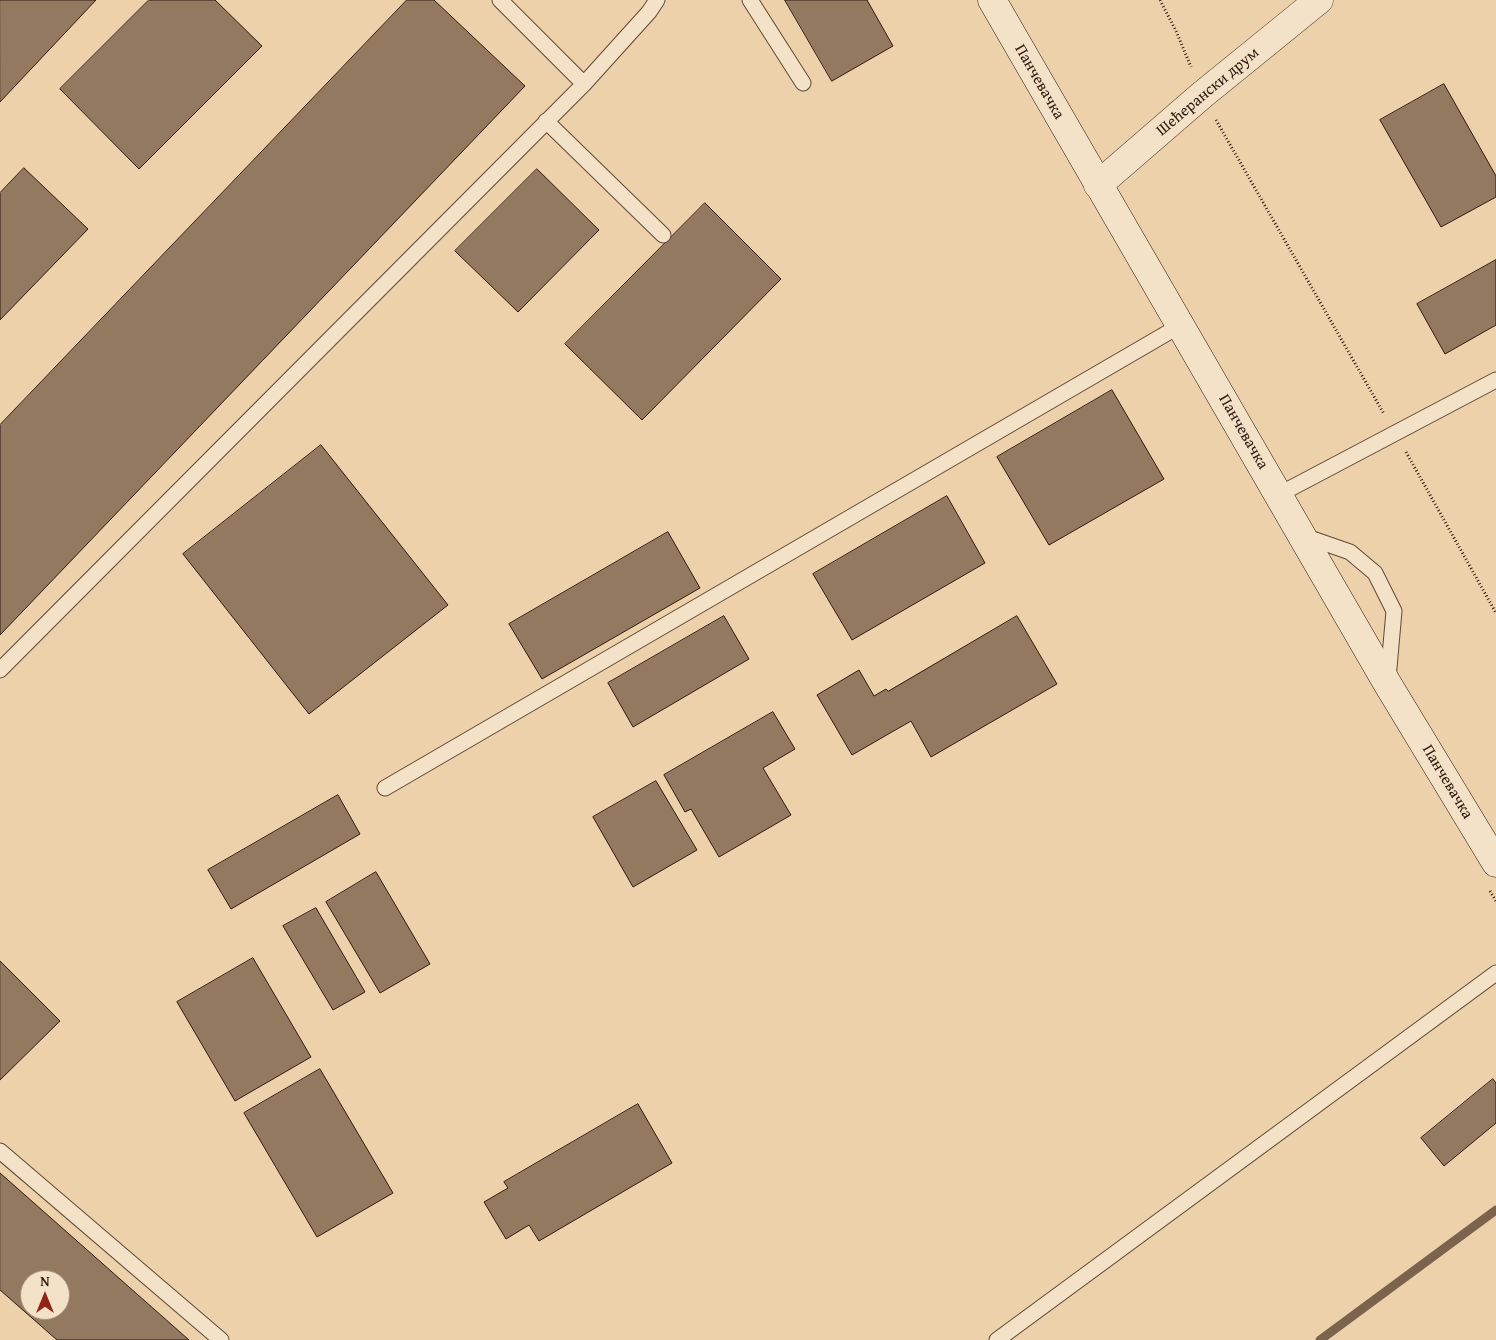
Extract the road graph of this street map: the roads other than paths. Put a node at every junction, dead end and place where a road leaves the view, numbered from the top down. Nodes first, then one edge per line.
1 (500, 0) edge
2 (657, 0) edge
3 (750, 0) edge
4 (992, 0) edge
5 (1319, 0) edge
6 (803, 83) dead end
7 (584, 84) junction
8 (546, 122) junction
9 (1098, 185) junction
10 (663, 235) dead end
11 (1181, 326) junction
12 (1496, 380) edge
13 (1278, 495) junction
14 (1302, 536) junction
15 (0, 670) edge
16 (1387, 683) junction
17 (385, 788) dead end
18 (1496, 863) edge
19 (1496, 974) edge
20 (0, 1151) edge
21 (221, 1340) edge
22 (997, 1340) edge

1 - 7 lane
2 - 7 lane
3 - 6 lane
4 - 9 street, Панчевачка
5 - 9 street, Шећерански друм
7 - 8 lane
8 - 10 lane
8 - 15 lane
9 - 11 street, Панчевачка
11 - 13 street, Панчевачка
11 - 17 lane
12 - 13 lane
13 - 14 street, Панчевачка
14 - 16 street, Панчевачка
14 - 16 lane
16 - 18 street, Панчевачка
19 - 22 lane
20 - 21 lane

